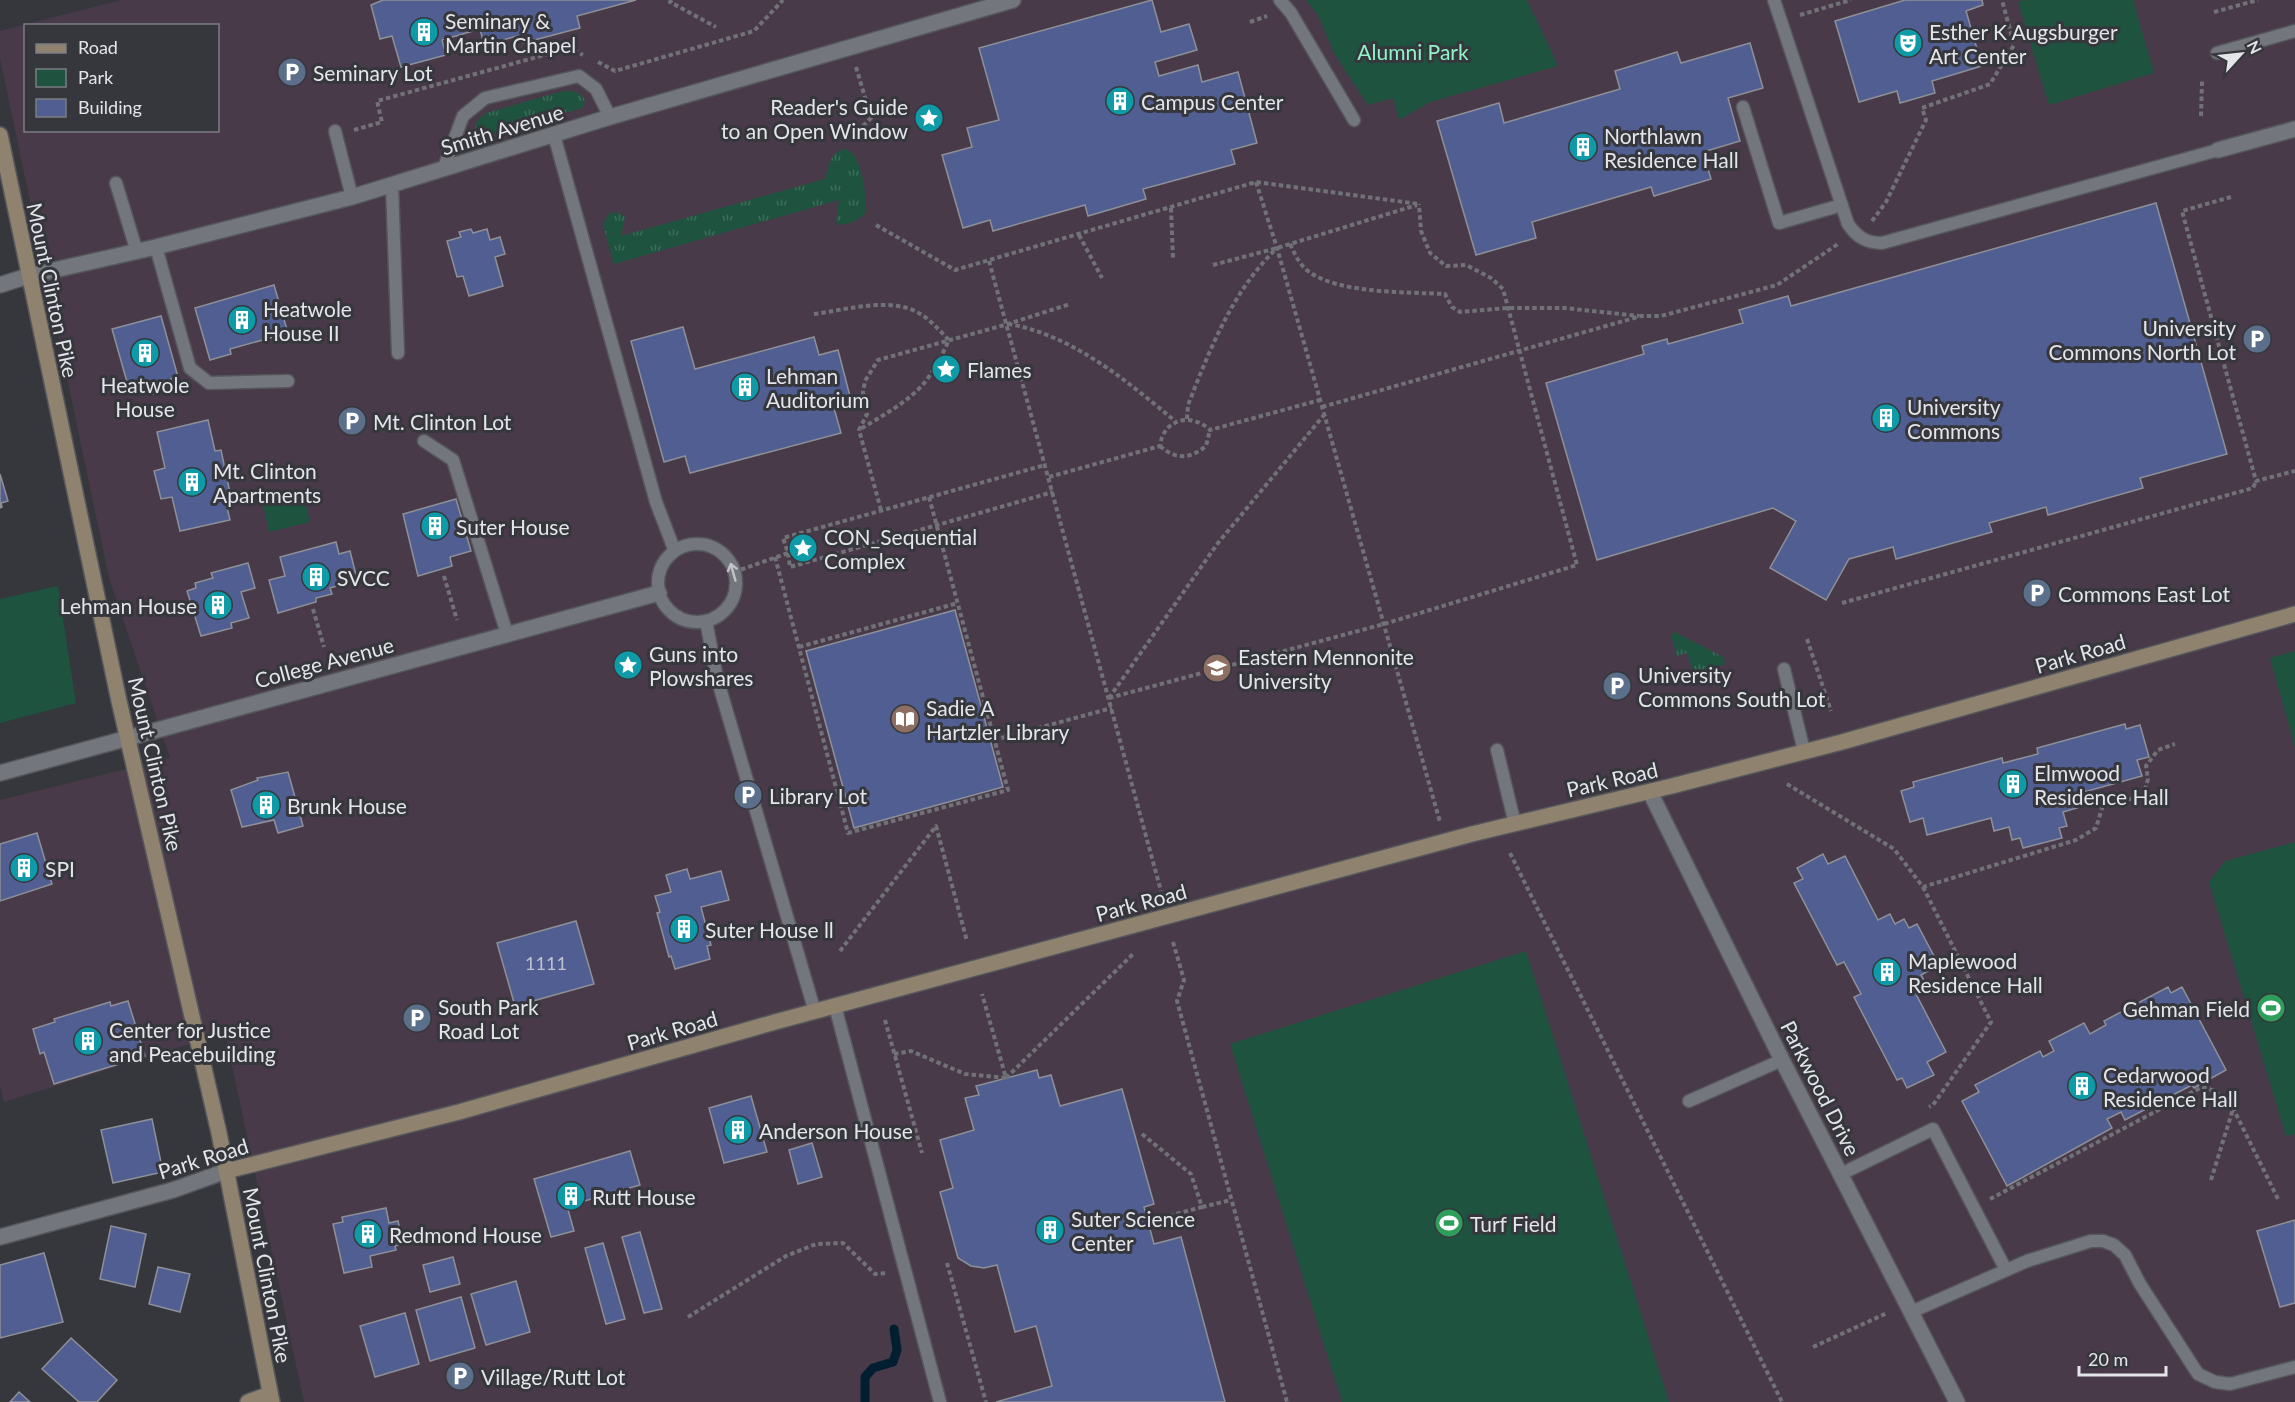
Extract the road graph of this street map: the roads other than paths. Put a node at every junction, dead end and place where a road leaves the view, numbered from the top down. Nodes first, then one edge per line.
1 (1012, 0) edge
2 (1280, 0) edge
3 (1774, 0) edge
4 (2295, 31) edge
5 (2217, 54) dead end
6 (1743, 107) dead end
7 (610, 117) junction
8 (1354, 120) dead end
9 (2295, 129) edge
10 (335, 131) dead end
11 (0, 135) edge
12 (554, 135) junction
13 (2218, 150) joint
14 (443, 170) junction
15 (116, 183) dead end
16 (392, 185) junction
17 (352, 197) junction
18 (1842, 205) junction
19 (156, 247) junction
20 (137, 252) junction
21 (28, 276) junction
22 (0, 285) edge
23 (398, 353) dead end
24 (288, 381) dead end
25 (424, 441) dead end
26 (675, 549) junction
27 (658, 593) junction
28 (2295, 614) edge
29 (706, 621) junction
30 (507, 634) junction
31 (1784, 669) dead end
32 (128, 737) junction
33 (1497, 750) dead end
34 (1804, 751) junction
35 (0, 773) edge
36 (1650, 792) junction
37 (1515, 824) junction
38 (835, 1006) junction
39 (815, 1012) junction
40 (1782, 1060) junction
41 (1689, 1101) dead end
42 (226, 1171) junction
43 (1841, 1174) junction
44 (0, 1237) edge
45 (2006, 1270) junction
46 (1909, 1308) junction
47 (2295, 1367) edge
48 (271, 1398) edge
49 (248, 1402) edge
50 (940, 1402) edge
51 (1957, 1402) edge

1 - 7 street, Smith Avenue
2 - 8 lane
3 - 18 lane
4 - 5 lane
6 - 18 lane
7 - 12 street, Smith Avenue
7 - 14 lane
9 - 13 street
10 - 17 lane
11 - 21 street, Mount Clinton Pike
12 - 14 street, Smith Avenue
12 - 26 lane
13 - 18 lane
14 - 16 street, Smith Avenue
15 - 20 lane
16 - 17 street, Smith Avenue
16 - 23 lane
17 - 19 street, Smith Avenue
19 - 20 street, Smith Avenue
19 - 24 lane
20 - 21 street, Smith Avenue
21 - 22 street, Smith Avenue
21 - 32 street, Mount Clinton Pike
25 - 30 lane
26 - 27 lane
29 -> 26 lane
27 - 29 lane
27 - 30 street, College Avenue
28 - 34 street, Park Road
29 - 39 lane
30 - 32 street, College Avenue
31 - 34 lane
32 - 35 street, College Avenue
32 - 42 street, Mount Clinton Pike
33 - 37 lane
34 - 36 street, Park Road
36 - 37 street, Park Road
36 - 40 street, Parkwood Drive
37 - 38 street, Park Road
38 - 39 street, Park Road
38 - 50 lane
39 - 42 street, Park Road
40 - 41 lane
40 - 43 street, Parkwood Drive
42 - 44 street, Park Road
42 - 48 street, Mount Clinton Pike
43 - 45 lane
43 - 46 street, Parkwood Drive
45 - 46 lane
45 - 47 lane
46 - 51 street, Parkwood Drive
48 - 49 street

